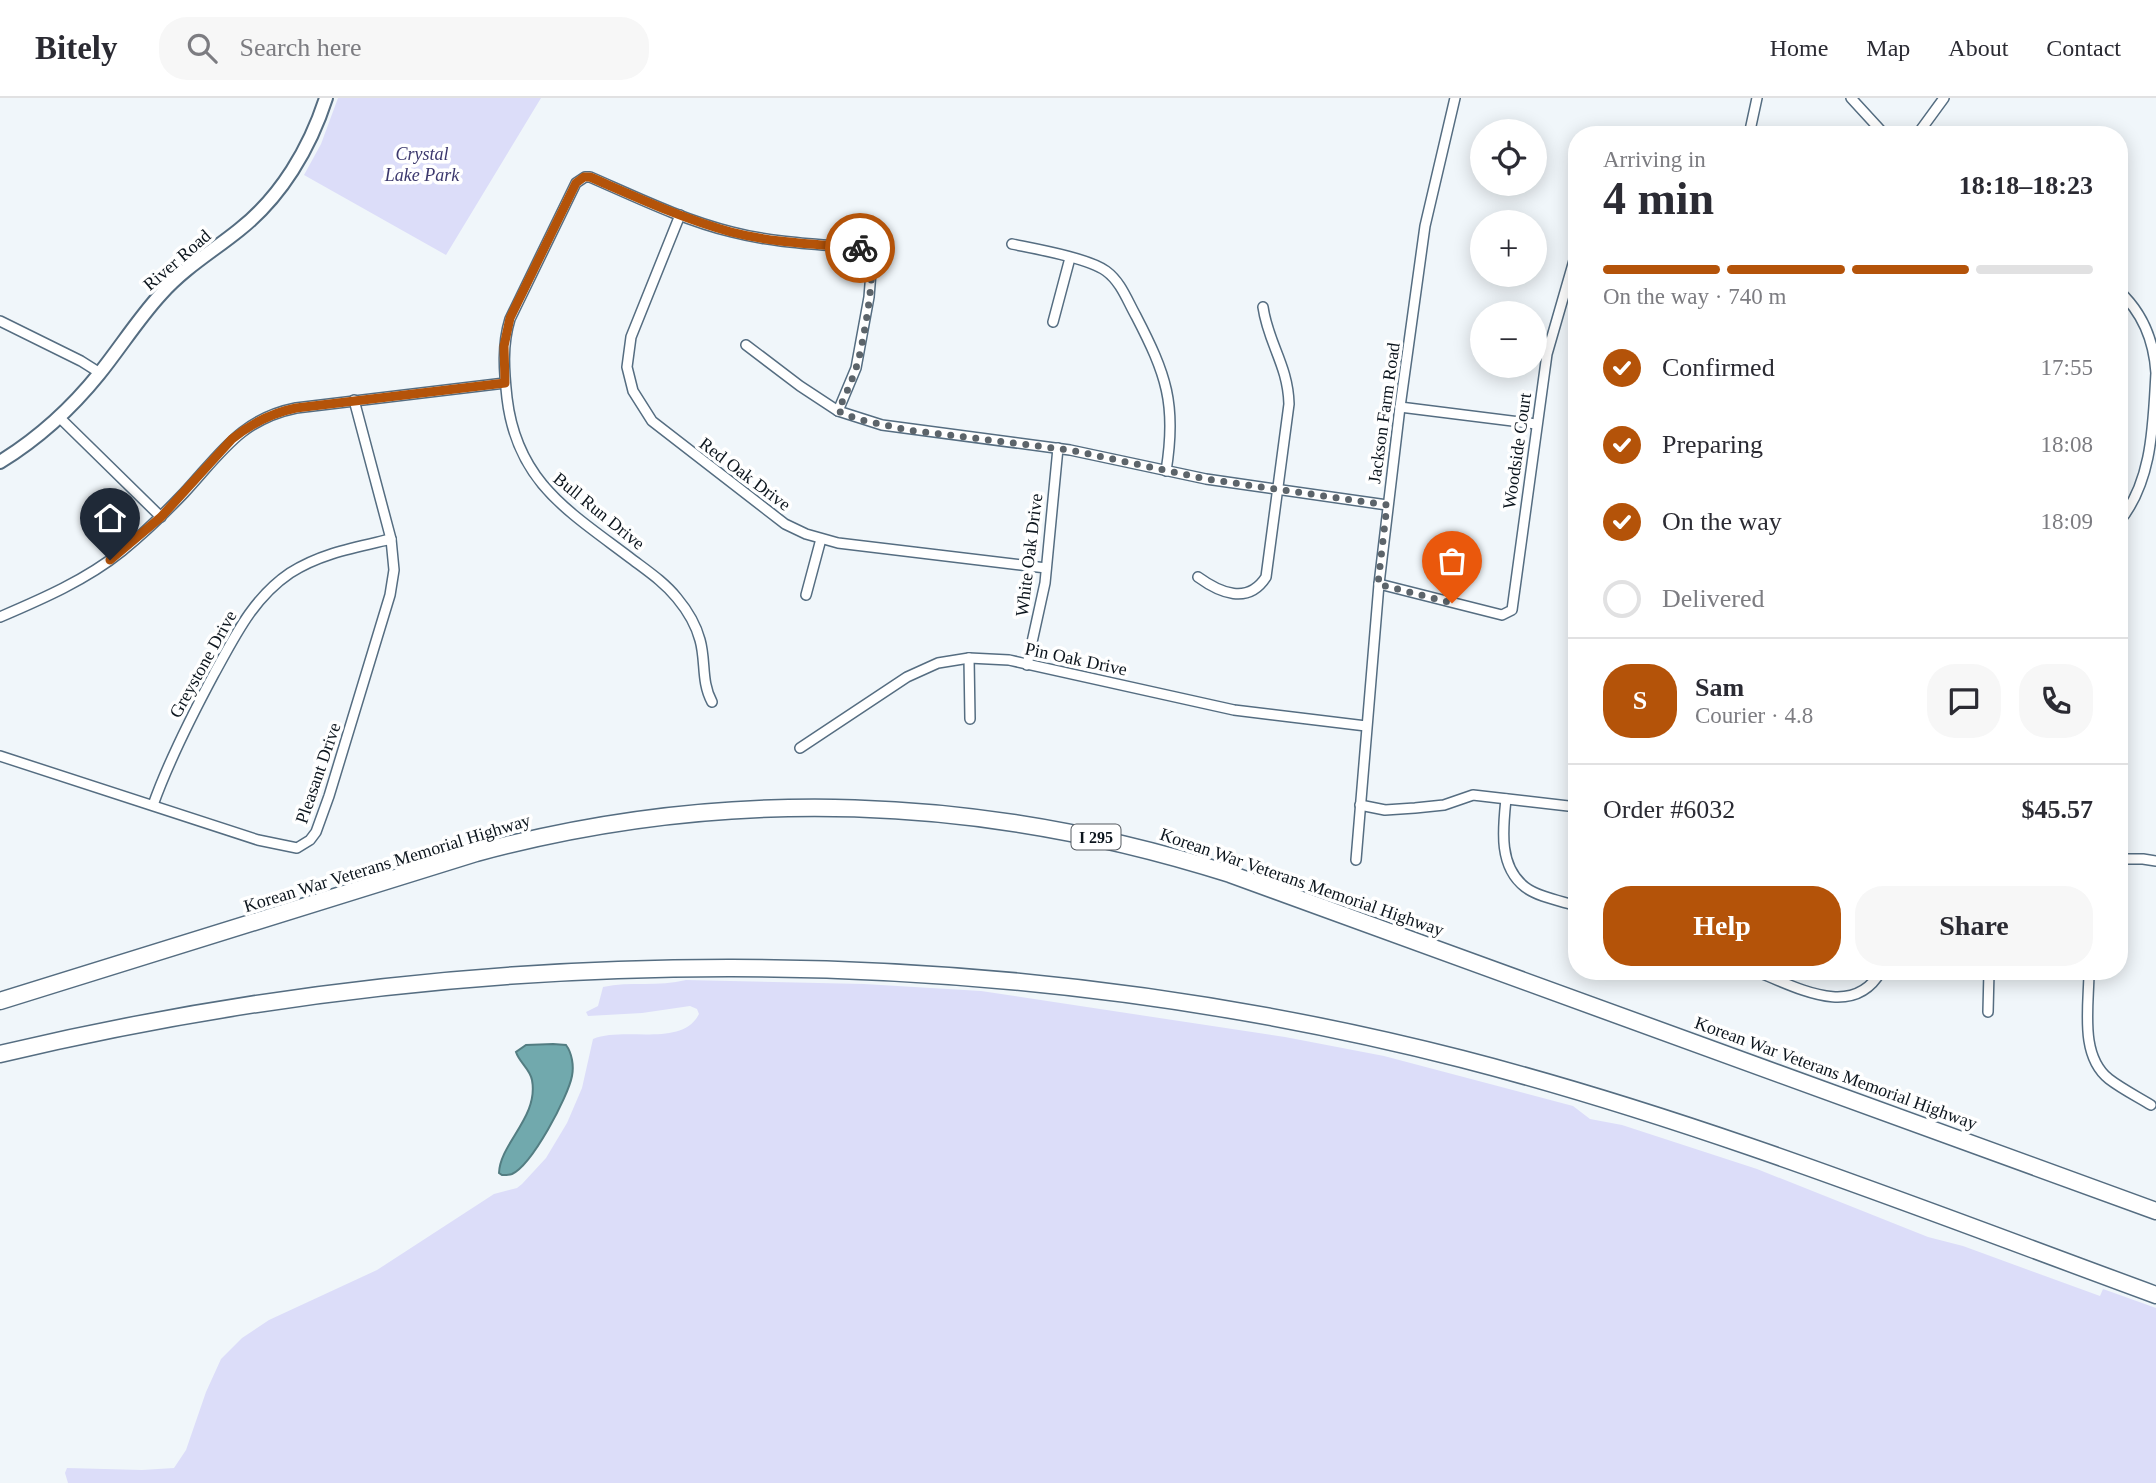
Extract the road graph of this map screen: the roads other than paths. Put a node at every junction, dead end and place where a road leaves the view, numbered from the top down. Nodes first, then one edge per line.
1 (326, 98) edge
2 (1455, 98) edge
3 (1758, 98) edge
4 (1851, 98) edge
5 (1944, 98) edge
6 (1863, 102) edge
7 (1751, 126) edge
8 (1879, 126) edge
9 (1924, 126) edge
10 (680, 215) junction
11 (1012, 244) dead end
12 (1070, 258) junction
13 (1568, 280) edge
14 (2128, 302) edge
15 (1263, 307) dead end
16 (0, 321) edge
17 (1053, 322) dead end
18 (746, 345) dead end
19 (100, 373) junction
20 (505, 383) junction
21 (354, 400) junction
22 (1400, 407) junction
23 (838, 411) junction
24 (60, 418) junction
25 (1536, 424) junction
26 (1058, 448) junction
27 (0, 462) edge
28 (1166, 471) junction
29 (1278, 491) junction
30 (1387, 505) junction
31 (2128, 510) edge
32 (161, 517) junction
33 (391, 539) junction
34 (821, 539) junction
35 (1046, 568) junction
36 (1198, 577) dead end
37 (1378, 584) junction
38 (806, 595) dead end
39 (0, 617) edge
40 (969, 658) junction
41 (1027, 664) junction
42 (712, 702) dead end
43 (970, 719) dead end
44 (1366, 726) junction
45 (800, 748) dead end
46 (0, 756) edge
47 (1506, 799) junction
48 (153, 805) junction
49 (1360, 805) junction
50 (1568, 806) edge
51 (2128, 859) edge
52 (1356, 860) dead end
53 (2156, 861) edge
54 (1568, 903) edge
55 (1779, 980) edge
56 (1875, 980) edge
57 (1989, 980) edge
58 (2089, 980) edge
59 (0, 1001) edge
60 (1988, 1012) dead end
61 (0, 1055) edge
62 (2151, 1105) dead end
63 (2156, 1211) edge
64 (2156, 1295) edge

1 - 19 street, River Road
2 - 22 street, Jackson Farm Road
3 - 7 street
4 - 6 street
5 - 9 street
6 - 8 street
10 - 20 street, Bull Run Drive
10 - 23 street, Bull Run Drive
10 - 34 street, Red Oak Drive
11 - 12 street
12 - 17 street
12 - 28 street
13 - 25 street, Woodside Court
14 - 31 street
15 - 29 street
16 - 19 street
18 - 23 street
19 - 24 street, River Road
20 - 21 street
20 - 42 street, Bull Run Drive
21 - 32 street
21 - 33 street, Pleasant Drive
22 - 25 street
22 - 30 street, Jackson Farm Road
23 - 26 street
24 - 27 street, River Road
24 - 32 street
25 - 37 street, Woodside Court
26 - 28 street
26 - 35 street, White Oak Drive
28 - 29 street
29 - 30 street
29 - 36 street
30 - 37 street, Jackson Farm Road
32 - 39 street
33 - 48 street, Greystone Drive
33 - 48 street, Pleasant Drive
34 - 35 street, Red Oak Drive
34 - 38 street
35 - 41 street, White Oak Drive
37 - 44 street, Jackson Farm Road
40 - 41 street, Pin Oak Drive
40 - 43 street
40 - 45 street, Pin Oak Drive
41 - 44 street, Pin Oak Drive
44 - 49 street, Jackson Farm Road
46 - 48 street, Pleasant Drive
47 - 49 street
47 - 50 street
47 - 54 street
49 - 52 street, Jackson Farm Road
51 - 53 street
55 - 56 street
57 - 60 street
58 - 62 street
59 - 63 highway, Korean War Veterans Memorial Highway / I 295
61 - 64 highway

